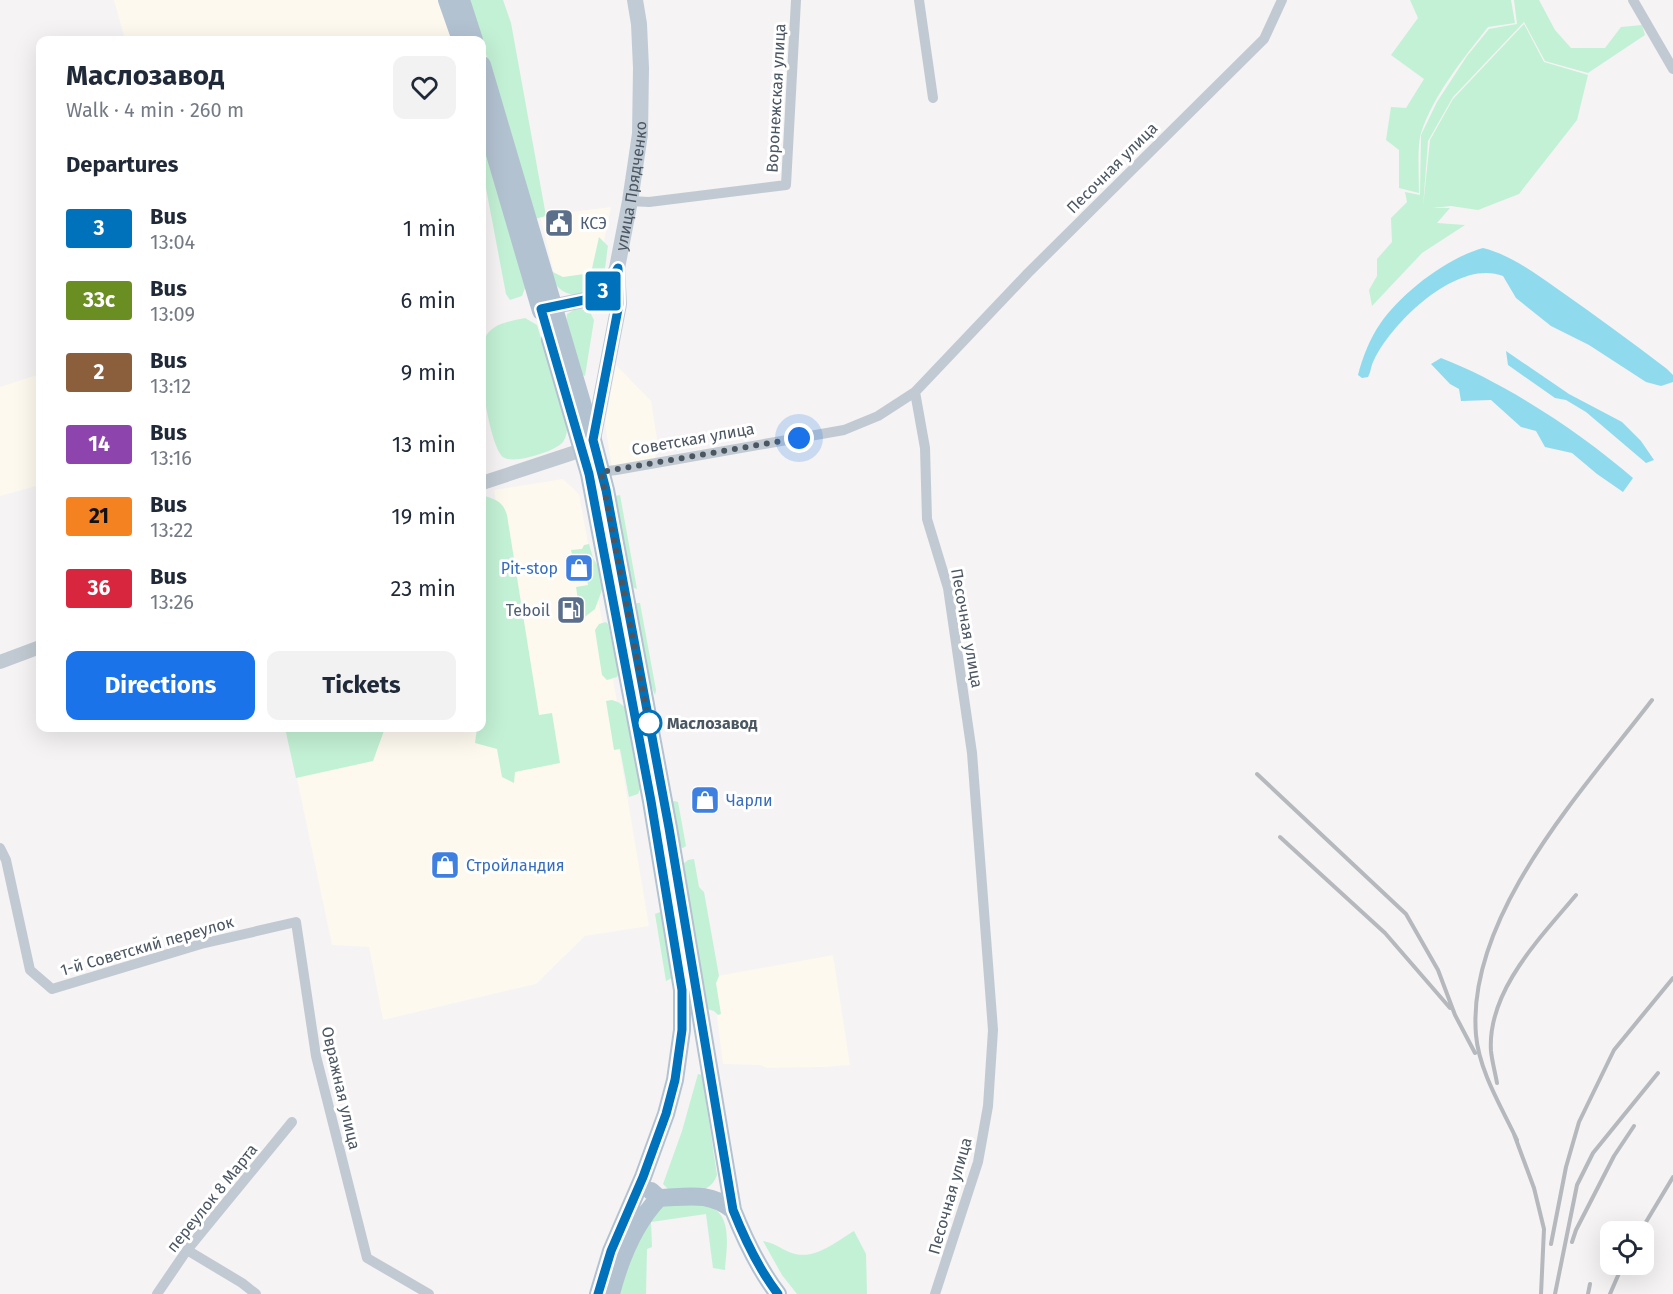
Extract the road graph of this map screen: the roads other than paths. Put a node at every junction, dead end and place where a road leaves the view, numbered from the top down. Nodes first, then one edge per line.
1 (447, 0) edge
2 (461, 0) edge
3 (636, 0) edge
4 (796, 0) edge
5 (919, 0) edge
6 (1282, 0) edge
7 (1633, 0) edge
8 (460, 36) edge
9 (473, 36) edge
10 (1673, 69) edge
11 (486, 80) edge
12 (933, 98) dead end
13 (486, 122) edge
14 (630, 201) junction
15 (618, 268) junction
16 (547, 308) junction
17 (915, 392) junction
18 (588, 445) junction
19 (601, 472) junction
20 (486, 482) edge
21 (36, 648) edge
22 (0, 662) edge
23 (0, 848) edge
24 (666, 852) junction
25 (297, 922) joint
26 (710, 1074) junction
27 (675, 1080) junction
28 (292, 1122) dead end
29 (643, 1177) junction
30 (728, 1177) junction
31 (706, 1197) junction
32 (659, 1198) junction
33 (733, 1210) junction
34 (188, 1250) junction
35 (157, 1294) edge
36 (256, 1294) edge
37 (429, 1294) edge
38 (598, 1294) edge
39 (611, 1294) edge
40 (778, 1294) edge
41 (935, 1294) edge

1 - 8 main road
2 - 9 main road
3 - 14 main road, улица Прядченко
4 - 14 street, Воронежская улица
5 - 12 street
6 - 17 street, Песочная улица
7 - 10 street
11 - 16 main road
13 - 16 main road
14 - 15 main road, улица Прядченко
15 - 16 main road
15 - 18 main road, улица Прядченко
16 - 18 main road
17 - 19 street, Советская улица
17 - 41 street, Песочная улица
18 - 19 main road, улица Прядченко
18 - 20 street
18 - 24 main road, улица Прядченко
19 - 24 main road, улица Прядченко
21 - 22 street
23 - 25 street, 1-й Советский переулок
24 - 26 main road, улица Прядченко
24 - 27 main road, улица Прядченко
25 - 37 street, Овражная улица
26 - 27 main road
26 - 30 main road, улица Прядченко
27 - 29 main road, улица Прядченко
28 - 34 street, переулок 8 Марта
29 - 32 main road
29 - 38 main road, улица Прядченко
30 - 31 main road
30 - 33 main road, улица Прядченко
31 - 32 main road
31 - 33 main road
32 - 39 main road
33 - 40 main road, улица Прядченко
34 - 35 street, переулок 8 Марта
34 - 36 street

